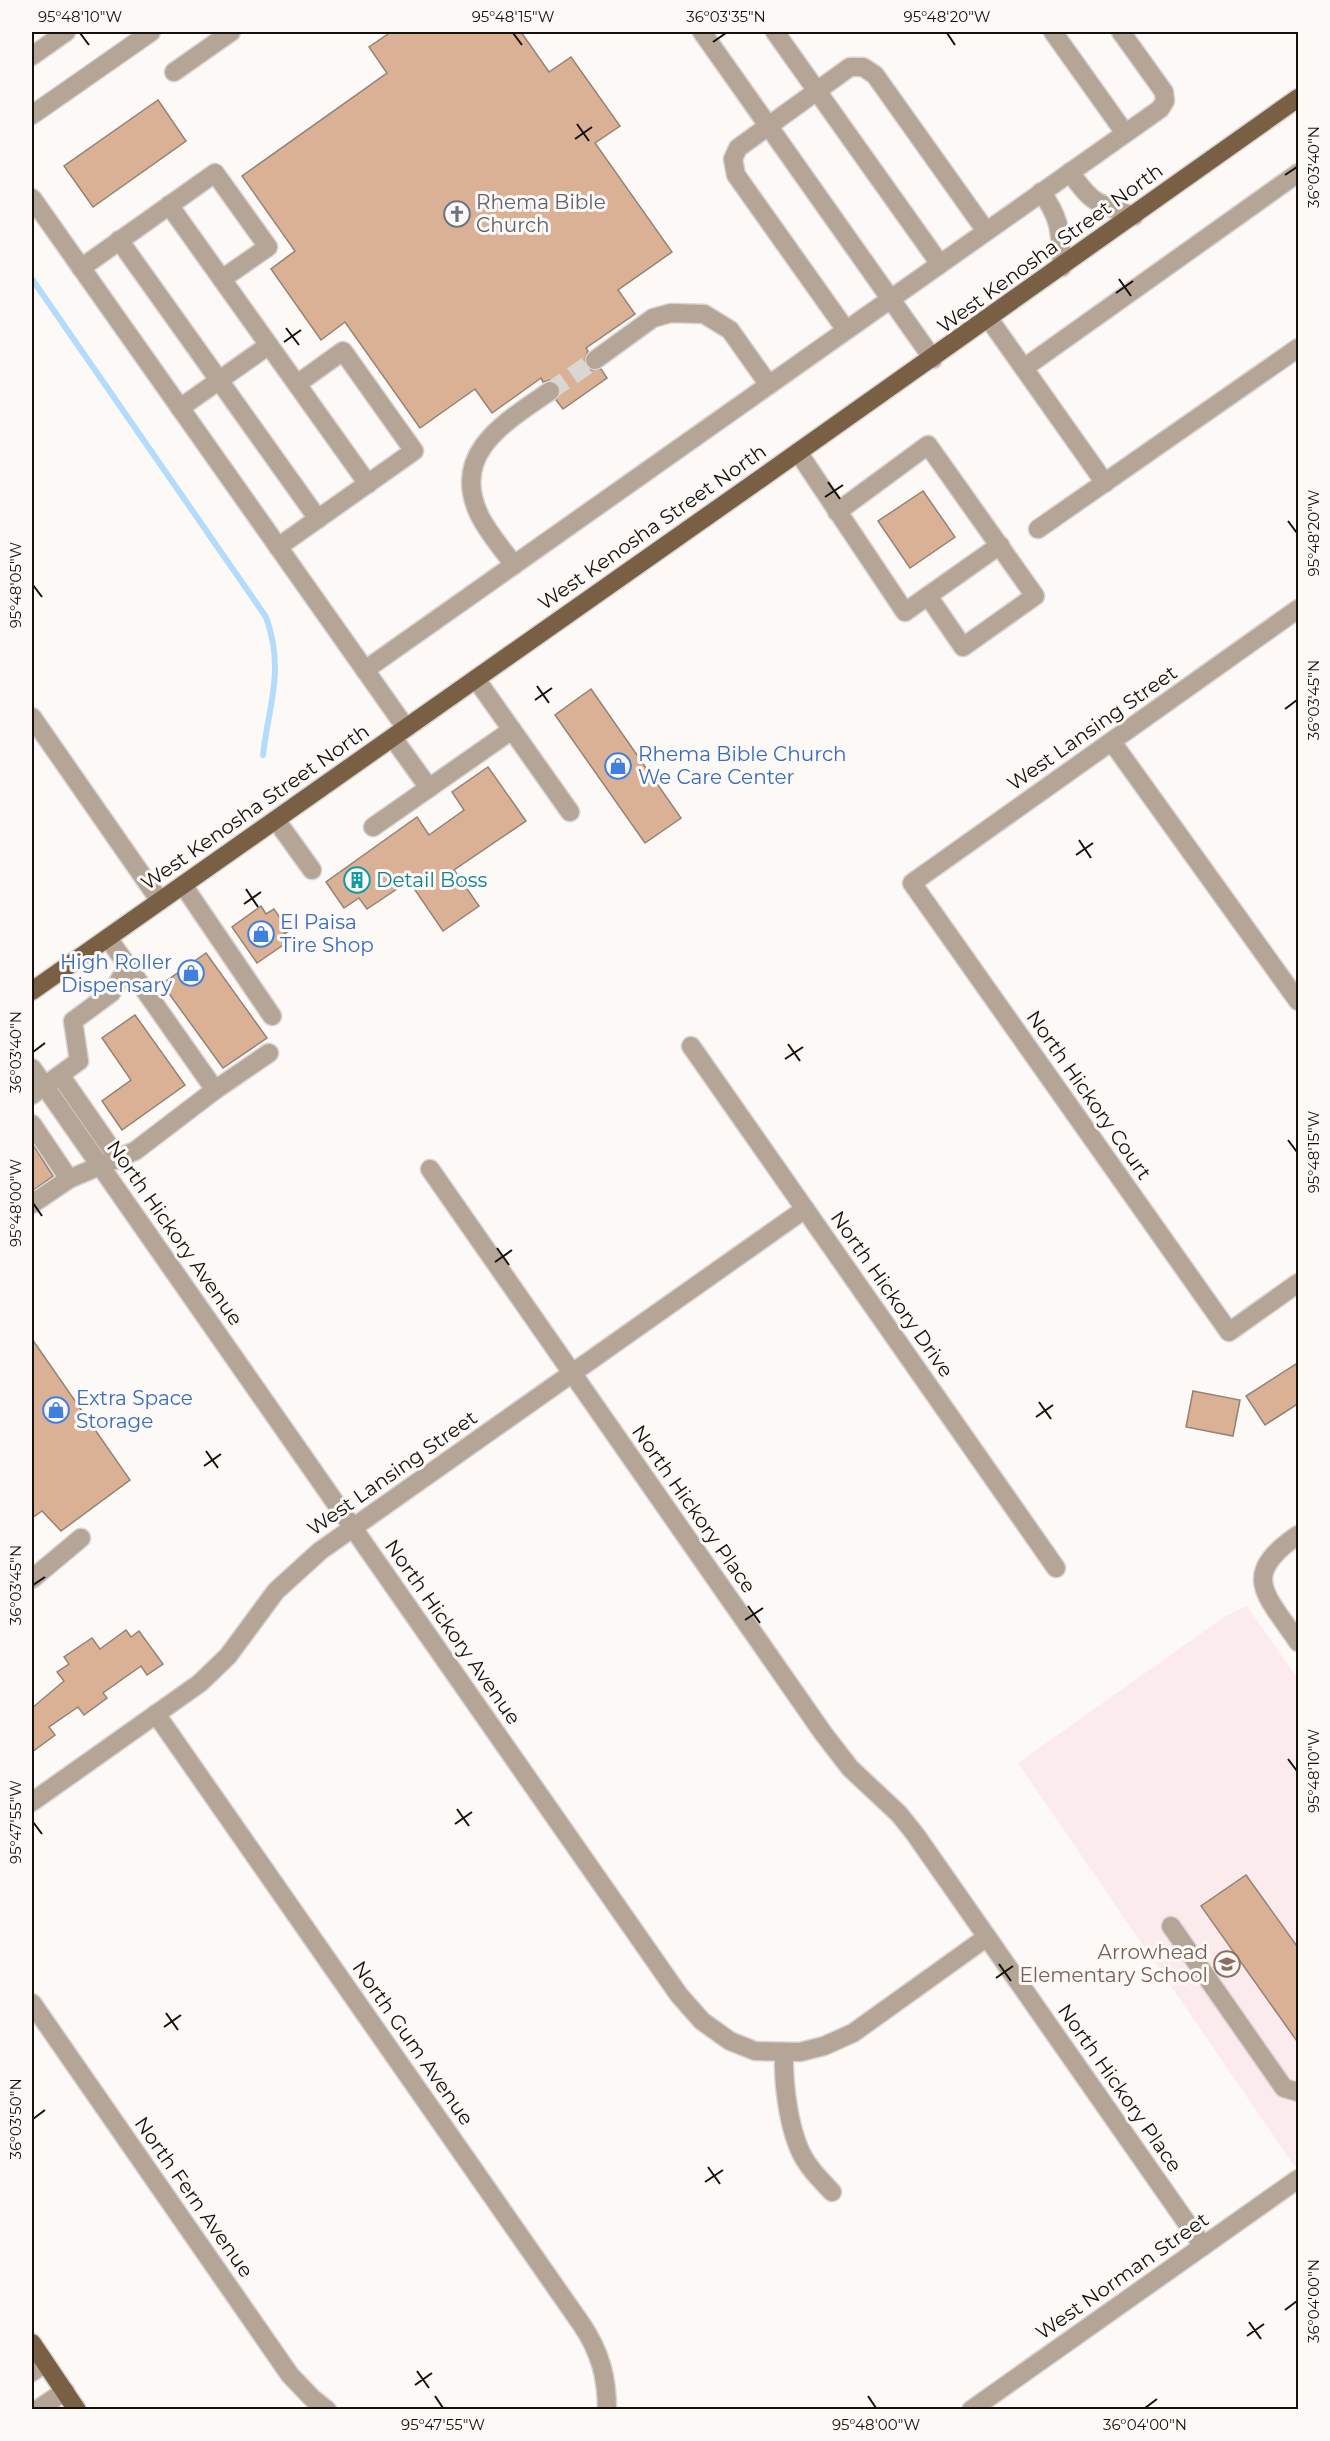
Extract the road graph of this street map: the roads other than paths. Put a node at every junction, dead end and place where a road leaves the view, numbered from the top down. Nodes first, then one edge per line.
1 (66, 32) edge
2 (151, 32) edge
3 (231, 32) edge
4 (702, 32) edge
5 (775, 32) edge
6 (1053, 32) edge
7 (1121, 32) edge
8 (32, 56) edge
9 (174, 72) dead end
10 (817, 91) junction
11 (1299, 98) edge
12 (32, 116) edge
13 (769, 126) junction
14 (1125, 133) junction
15 (1070, 172) junction
16 (1299, 173) edge
17 (1041, 192) junction
18 (32, 198) edge
19 (169, 205) junction
20 (1134, 216) junction
21 (986, 231) junction
22 (119, 240) junction
23 (940, 264) junction
24 (1062, 267) junction
25 (81, 268) junction
26 (222, 279) junction
27 (891, 299) junction
28 (989, 319) junction
29 (846, 330) junction
30 (269, 345) junction
31 (1299, 348) edge
32 (933, 359) junction
33 (594, 360) tunnel mouth
34 (1024, 368) junction
35 (219, 380) junction
36 (297, 384) junction
37 (769, 385) junction
38 (550, 391) tunnel mouth
39 (180, 408) junction
40 (798, 452) junction
41 (368, 483) junction
42 (1105, 483) junction
43 (837, 512) junction
44 (318, 519) junction
45 (1038, 529) dead end
46 (1000, 545) junction
47 (278, 548) junction
48 (514, 565) junction
49 (928, 596) junction
50 (1299, 609) edge
51 (365, 670) junction
52 (476, 679) junction
53 (32, 717) edge
54 (512, 730) junction
55 (400, 733) junction
56 (1112, 742) junction
57 (429, 788) junction
58 (570, 812) dead end
59 (276, 820) junction
60 (373, 827) dead end
61 (312, 870) dead end
62 (912, 883) joint
63 (183, 885) junction
64 (160, 901) junction
65 (108, 938) junction
66 (128, 967) junction
67 (32, 991) edge
68 (1299, 1001) edge
69 (272, 1016) dead end
70 (692, 1046) dead end
71 (269, 1053) dead end
72 (32, 1068) edge
73 (60, 1075) junction
74 (215, 1090) junction
75 (38, 1091) edge
76 (32, 1124) edge
77 (119, 1160) junction
78 (100, 1165) junction
79 (430, 1169) dead end
80 (69, 1179) junction
81 (32, 1204) edge
82 (805, 1209) junction
83 (1299, 1283) edge
84 (572, 1373) junction
85 (353, 1527) junction
86 (1299, 1536) edge
87 (81, 1538) dead end
88 (1056, 1568) dead end
89 (32, 1579) edge
90 (1299, 1642) edge
91 (156, 1714) junction
92 (32, 1802) edge
93 (1171, 1926) dead end
94 (987, 1937) junction
95 (32, 2003) edge
96 (784, 2053) junction
97 (1299, 2092) edge
98 (1299, 2179) edge
99 (832, 2192) dead end
100 (1203, 2246) junction
101 (32, 2343) edge
102 (38, 2367) edge
103 (64, 2391) junction
104 (37, 2409) edge
105 (77, 2409) edge
106 (327, 2409) edge
107 (607, 2409) edge
108 (971, 2409) edge

1 - 8 street
2 - 12 street
3 - 9 street
4 - 13 street
5 - 10 street
6 - 14 street
7 - 14 street
10 - 13 street
10 - 21 street
10 - 23 street
11 - 20 main road, West Kenosha Street North
13 - 27 street
13 - 29 street
14 - 15 street
15 - 17 street
15 - 20 street
16 - 34 street
17 - 21 street
17 - 24 street
18 - 25 street
19 - 22 street
19 - 26 street
19 - 26 street
20 - 24 main road, West Kenosha Street North
21 - 23 street
22 - 25 street
22 - 35 street
23 - 27 street
24 - 28 main road, West Kenosha Street North
25 - 39 street
26 - 30 street
27 - 29 street
27 - 32 street
28 - 32 main road, West Kenosha Street North
28 - 34 street
29 - 37 street
30 - 35 street
30 - 36 street
31 - 42 street
32 - 40 main road, West Kenosha Street North
33 - 37 street
34 - 42 street
35 - 39 street
35 - 44 street
36 - 41 street
36 - 41 street
37 - 48 street
38 - 48 street
39 - 47 street
40 - 43 street
40 - 52 main road, West Kenosha Street North
41 - 44 street
42 - 45 street
43 - 46 street
43 - 49 street
44 - 47 street
46 - 49 street
46 - 49 street
47 - 51 street
48 - 51 street
50 - 56 street, West Lansing Street
51 - 55 street
52 - 54 street
52 - 55 main road, West Kenosha Street North
53 - 64 street
54 - 57 street
54 - 58 street
55 - 57 street
55 - 59 main road, West Kenosha Street North
56 - 62 street, West Lansing Street
56 - 68 street
57 - 60 street
59 - 61 street
59 - 63 main road, West Kenosha Street North
62 - 83 street, North Hickory Court
63 - 64 main road, West Kenosha Street North
63 - 69 street
64 - 65 main road, West Kenosha Street North
65 - 66 street
65 - 67 main road, West Kenosha Street North
66 - 73 street
66 - 74 street
70 - 82 street, North Hickory Drive
71 - 74 street
72 - 75 street, North Hickory Avenue
73 - 75 street
73 - 77 street
74 - 77 street
75 - 78 street, North Hickory Avenue
76 - 80 street
77 - 78 street
78 - 80 street
78 - 85 street, North Hickory Avenue
79 - 84 street, North Hickory Place
80 - 81 street
82 - 84 street, West Lansing Street
82 - 88 street, North Hickory Drive
84 - 85 street, West Lansing Street
84 - 94 street, North Hickory Place
85 - 91 street, West Lansing Street
85 - 96 street, North Hickory Avenue
86 - 90 street
87 - 89 street
91 - 92 street, West Lansing Street
91 - 107 street, North Gum Avenue
93 - 97 street
94 - 96 street, North Hickory Avenue
94 - 100 street, North Hickory Place
95 - 106 street, North Fern Avenue
96 - 99 street
98 - 100 street, West Norman Street
100 - 108 street, West Norman Street
101 - 102 main road
102 - 103 main road
103 - 104 street
103 - 105 main road

